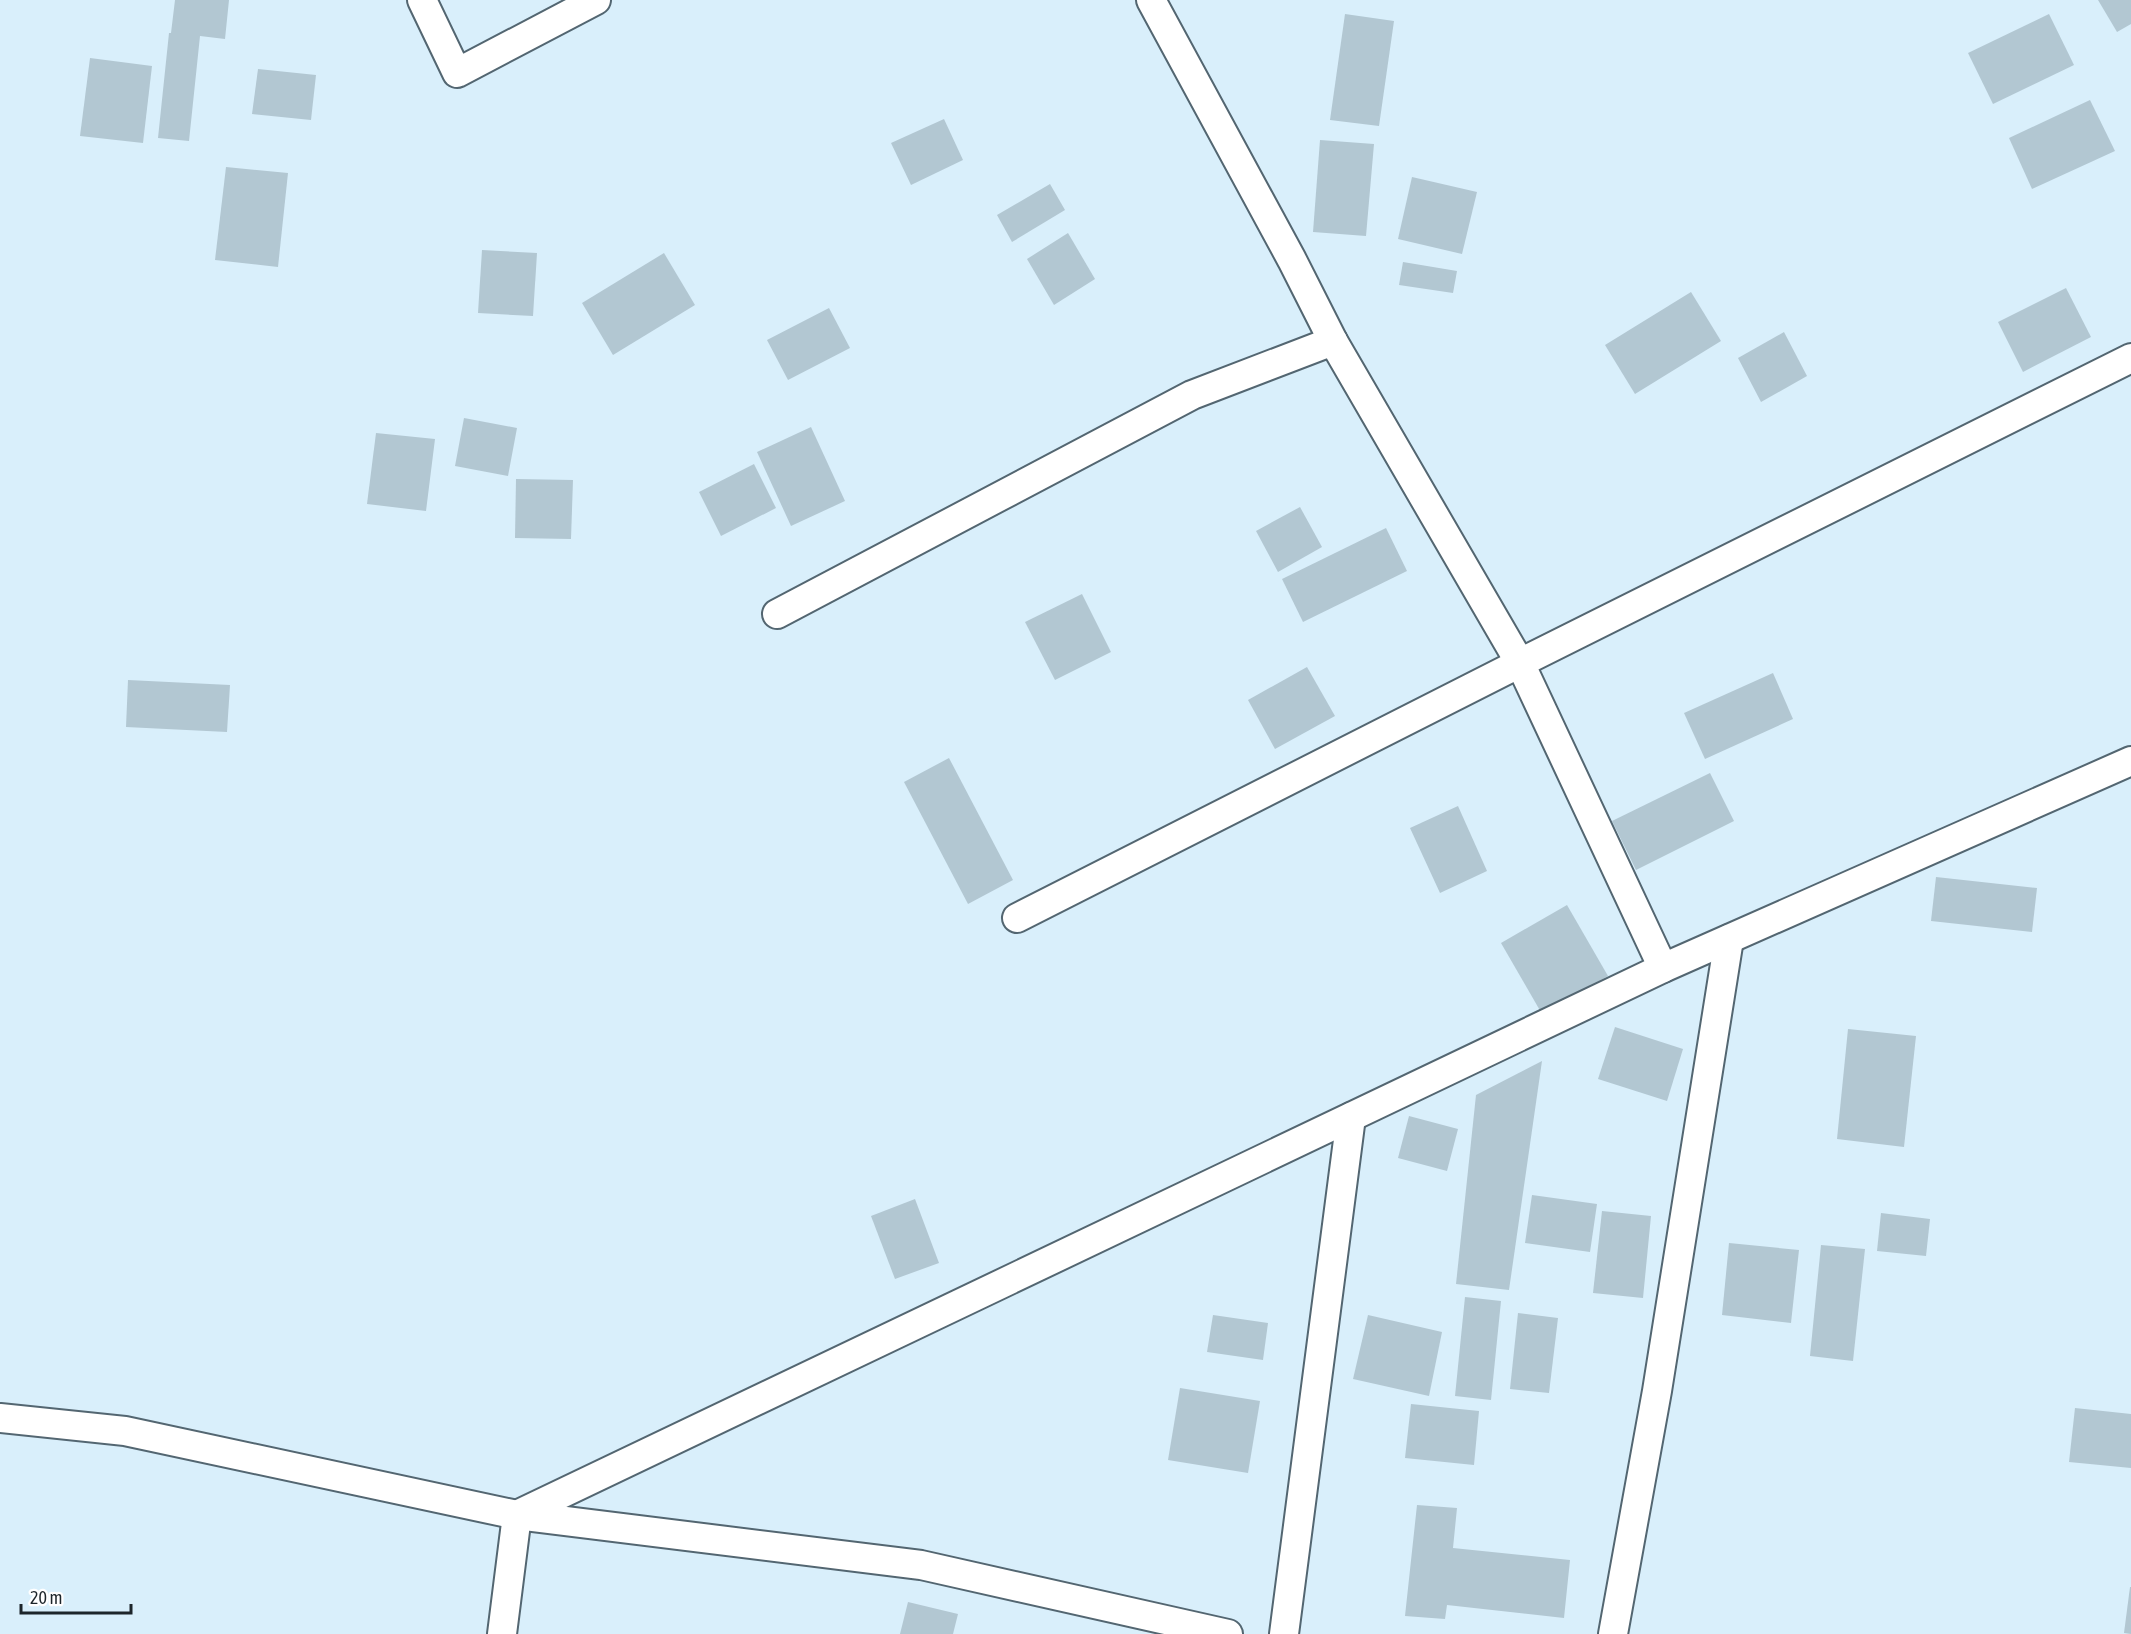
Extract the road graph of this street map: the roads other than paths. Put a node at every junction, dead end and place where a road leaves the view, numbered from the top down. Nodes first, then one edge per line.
1 (422, 0) edge
2 (597, 0) edge
3 (1151, 0) edge
4 (1333, 341) junction
5 (2131, 358) edge
6 (777, 614) dead end
7 (1520, 663) junction
8 (2131, 761) edge
9 (1017, 918) dead end
10 (1729, 939) junction
11 (1663, 968) junction
12 (1351, 1117) junction
13 (0, 1418) edge
14 (517, 1515) junction
15 (502, 1634) edge
16 (1228, 1634) edge
17 (1284, 1634) edge
18 (1612, 1634) edge

1 - 2 street
3 - 4 street
4 - 6 street
4 - 7 street
5 - 7 street
7 - 9 street
7 - 11 street
8 - 10 street
10 - 11 street
10 - 18 street
11 - 12 street
12 - 14 street
12 - 17 street
13 - 14 street
14 - 15 street
14 - 16 street

